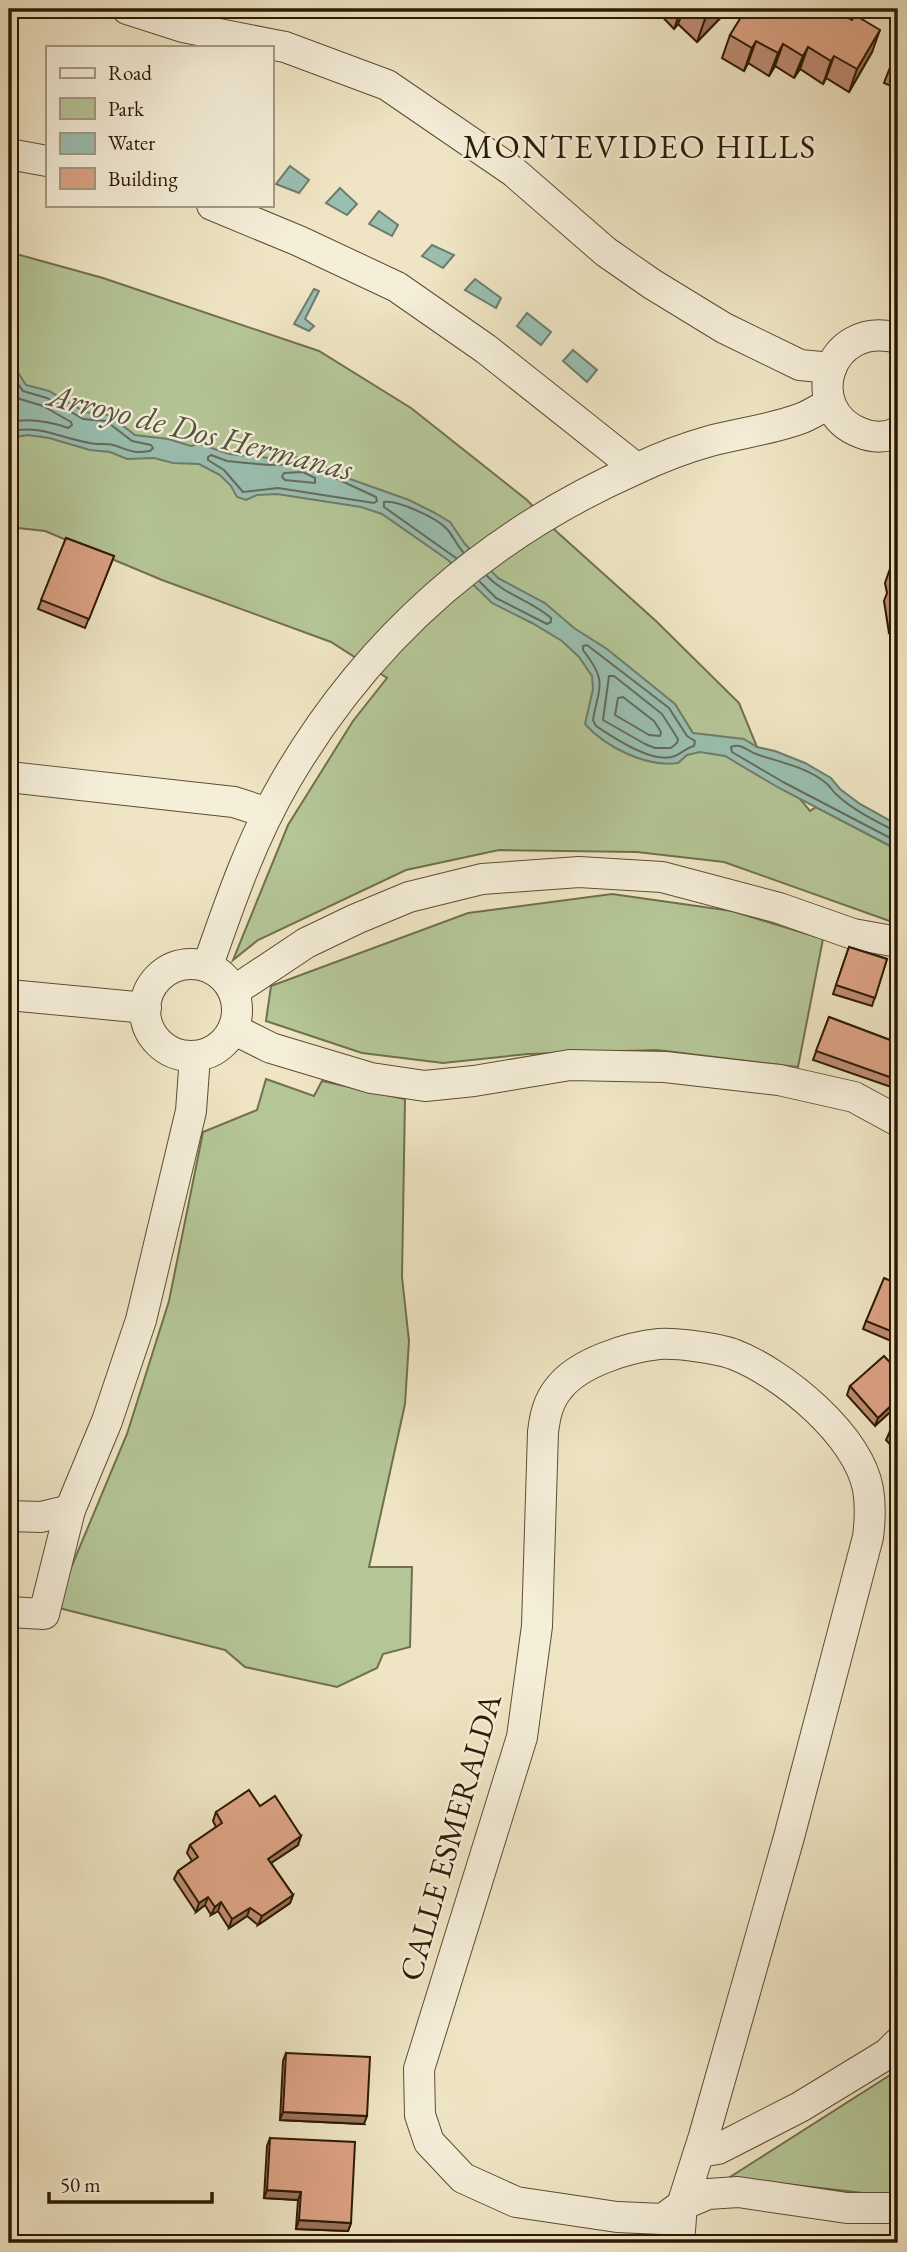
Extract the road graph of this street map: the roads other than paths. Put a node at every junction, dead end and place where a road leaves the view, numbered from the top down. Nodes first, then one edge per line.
1 (127, 9) edge
2 (9, 154) edge
3 (46, 161) edge
4 (214, 206) edge
5 (898, 338) edge
6 (831, 368) junction
7 (830, 403) junction
8 (898, 432) edge
9 (636, 468) junction
10 (9, 777) edge
11 (268, 813) junction
12 (898, 942) edge
13 (208, 965) junction
14 (234, 991) junction
15 (9, 995) edge
16 (146, 1008) junction
17 (233, 1029) junction
18 (195, 1056) junction
19 (898, 1121) edge
20 (70, 1510) junction
21 (9, 1516) edge
22 (9, 1612) edge
23 (898, 2043) edge
24 (699, 2152) junction
25 (682, 2205) junction
26 (898, 2208) edge
27 (679, 2243) edge

1 - 6 street
2 - 3 street
4 - 9 street
5 - 6 street
6 - 7 street
7 - 8 street
7 - 9 street
9 - 11 street
10 - 11 street
11 - 13 street
12 - 14 street
13 - 14 street
13 - 16 street
14 - 17 street
15 - 16 street
16 - 18 street
17 - 18 street
17 - 19 street
18 - 20 street
20 - 21 street
20 - 22 street
23 - 24 street
24 - 25 street, CALLE ESMERALDA
24 - 25 street, CALLE ESMERALDA
25 - 26 street
25 - 27 street, CALLE ESMERALDA

